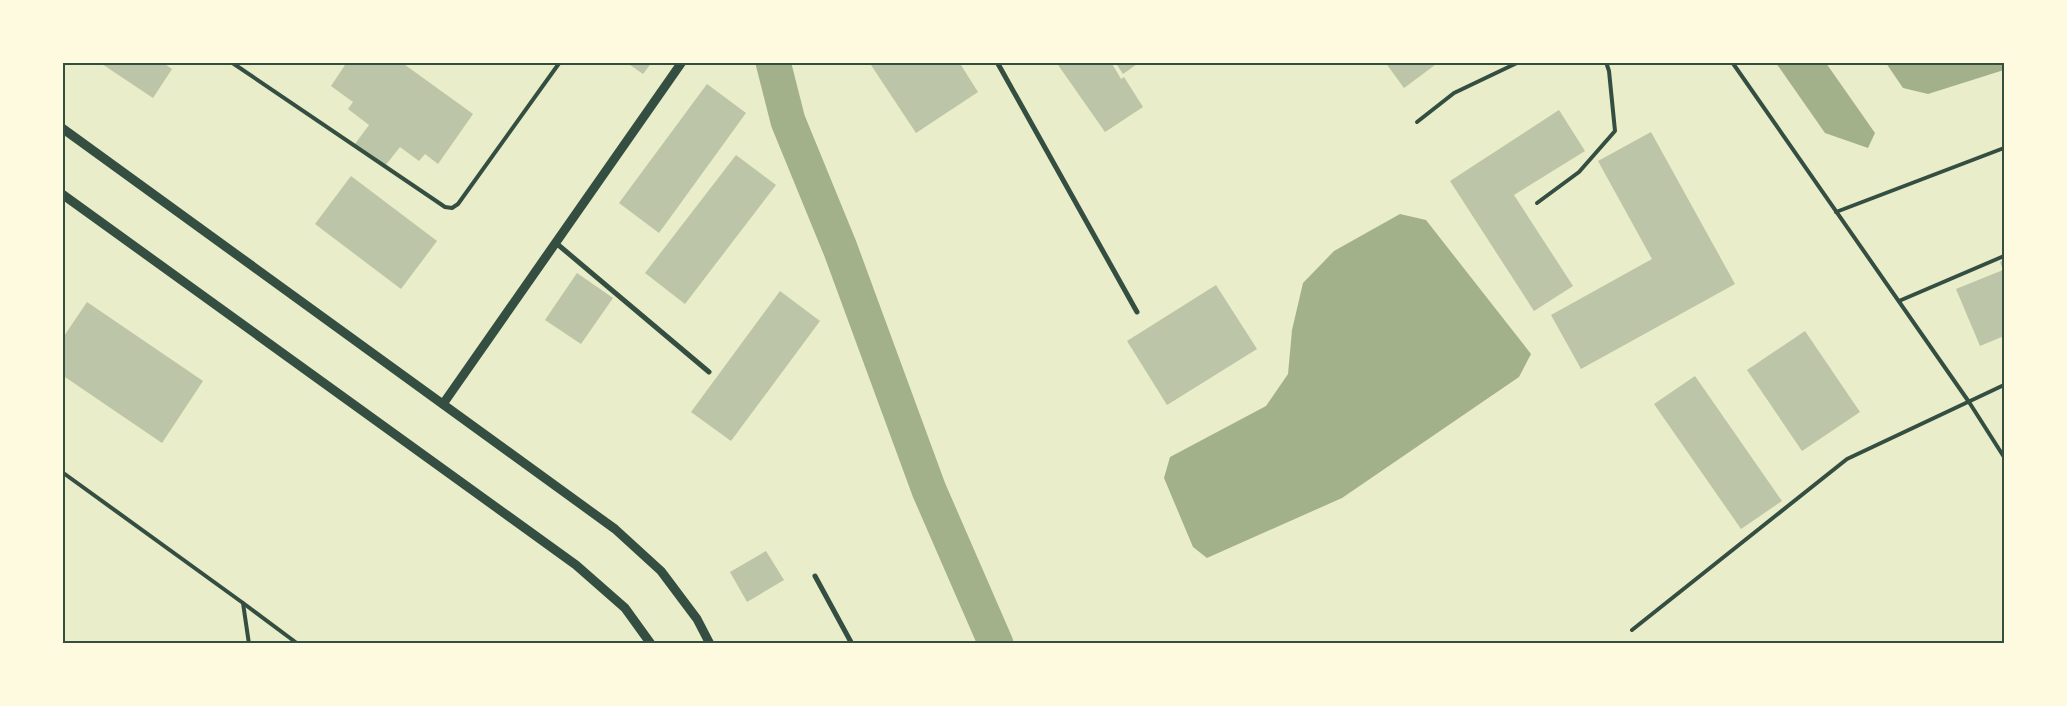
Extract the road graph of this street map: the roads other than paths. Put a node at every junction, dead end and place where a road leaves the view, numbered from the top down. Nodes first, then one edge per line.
1 (231, 62) edge
2 (560, 62) edge
3 (682, 62) edge
4 (997, 62) edge
5 (1519, 62) edge
6 (1606, 62) edge
7 (1732, 62) edge
8 (1417, 122) dead end
9 (62, 128) edge
10 (2004, 148) edge
11 (62, 194) edge
12 (1537, 204) dead end
13 (1836, 212) junction
14 (556, 243) junction
15 (2004, 256) edge
16 (1899, 301) junction
17 (1137, 312) dead end
18 (709, 372) dead end
19 (2004, 385) edge
20 (1968, 402) junction
21 (444, 404) junction
22 (2004, 457) edge
23 (63, 472) edge
24 (815, 576) dead end
25 (242, 604) junction
26 (1632, 630) dead end
27 (249, 644) edge
28 (298, 644) edge
29 (651, 644) edge
30 (710, 644) edge
31 (852, 644) edge

1 - 2 lane
3 - 14 street
4 - 17 street
5 - 8 lane
6 - 12 lane
7 - 13 lane
9 - 21 street
10 - 13 lane
11 - 29 street
13 - 16 lane
14 - 18 street
14 - 21 street
15 - 16 lane
16 - 20 lane
19 - 20 lane
20 - 22 lane
20 - 26 lane
21 - 30 street
23 - 25 lane
24 - 31 street
25 - 27 lane
25 - 28 lane

